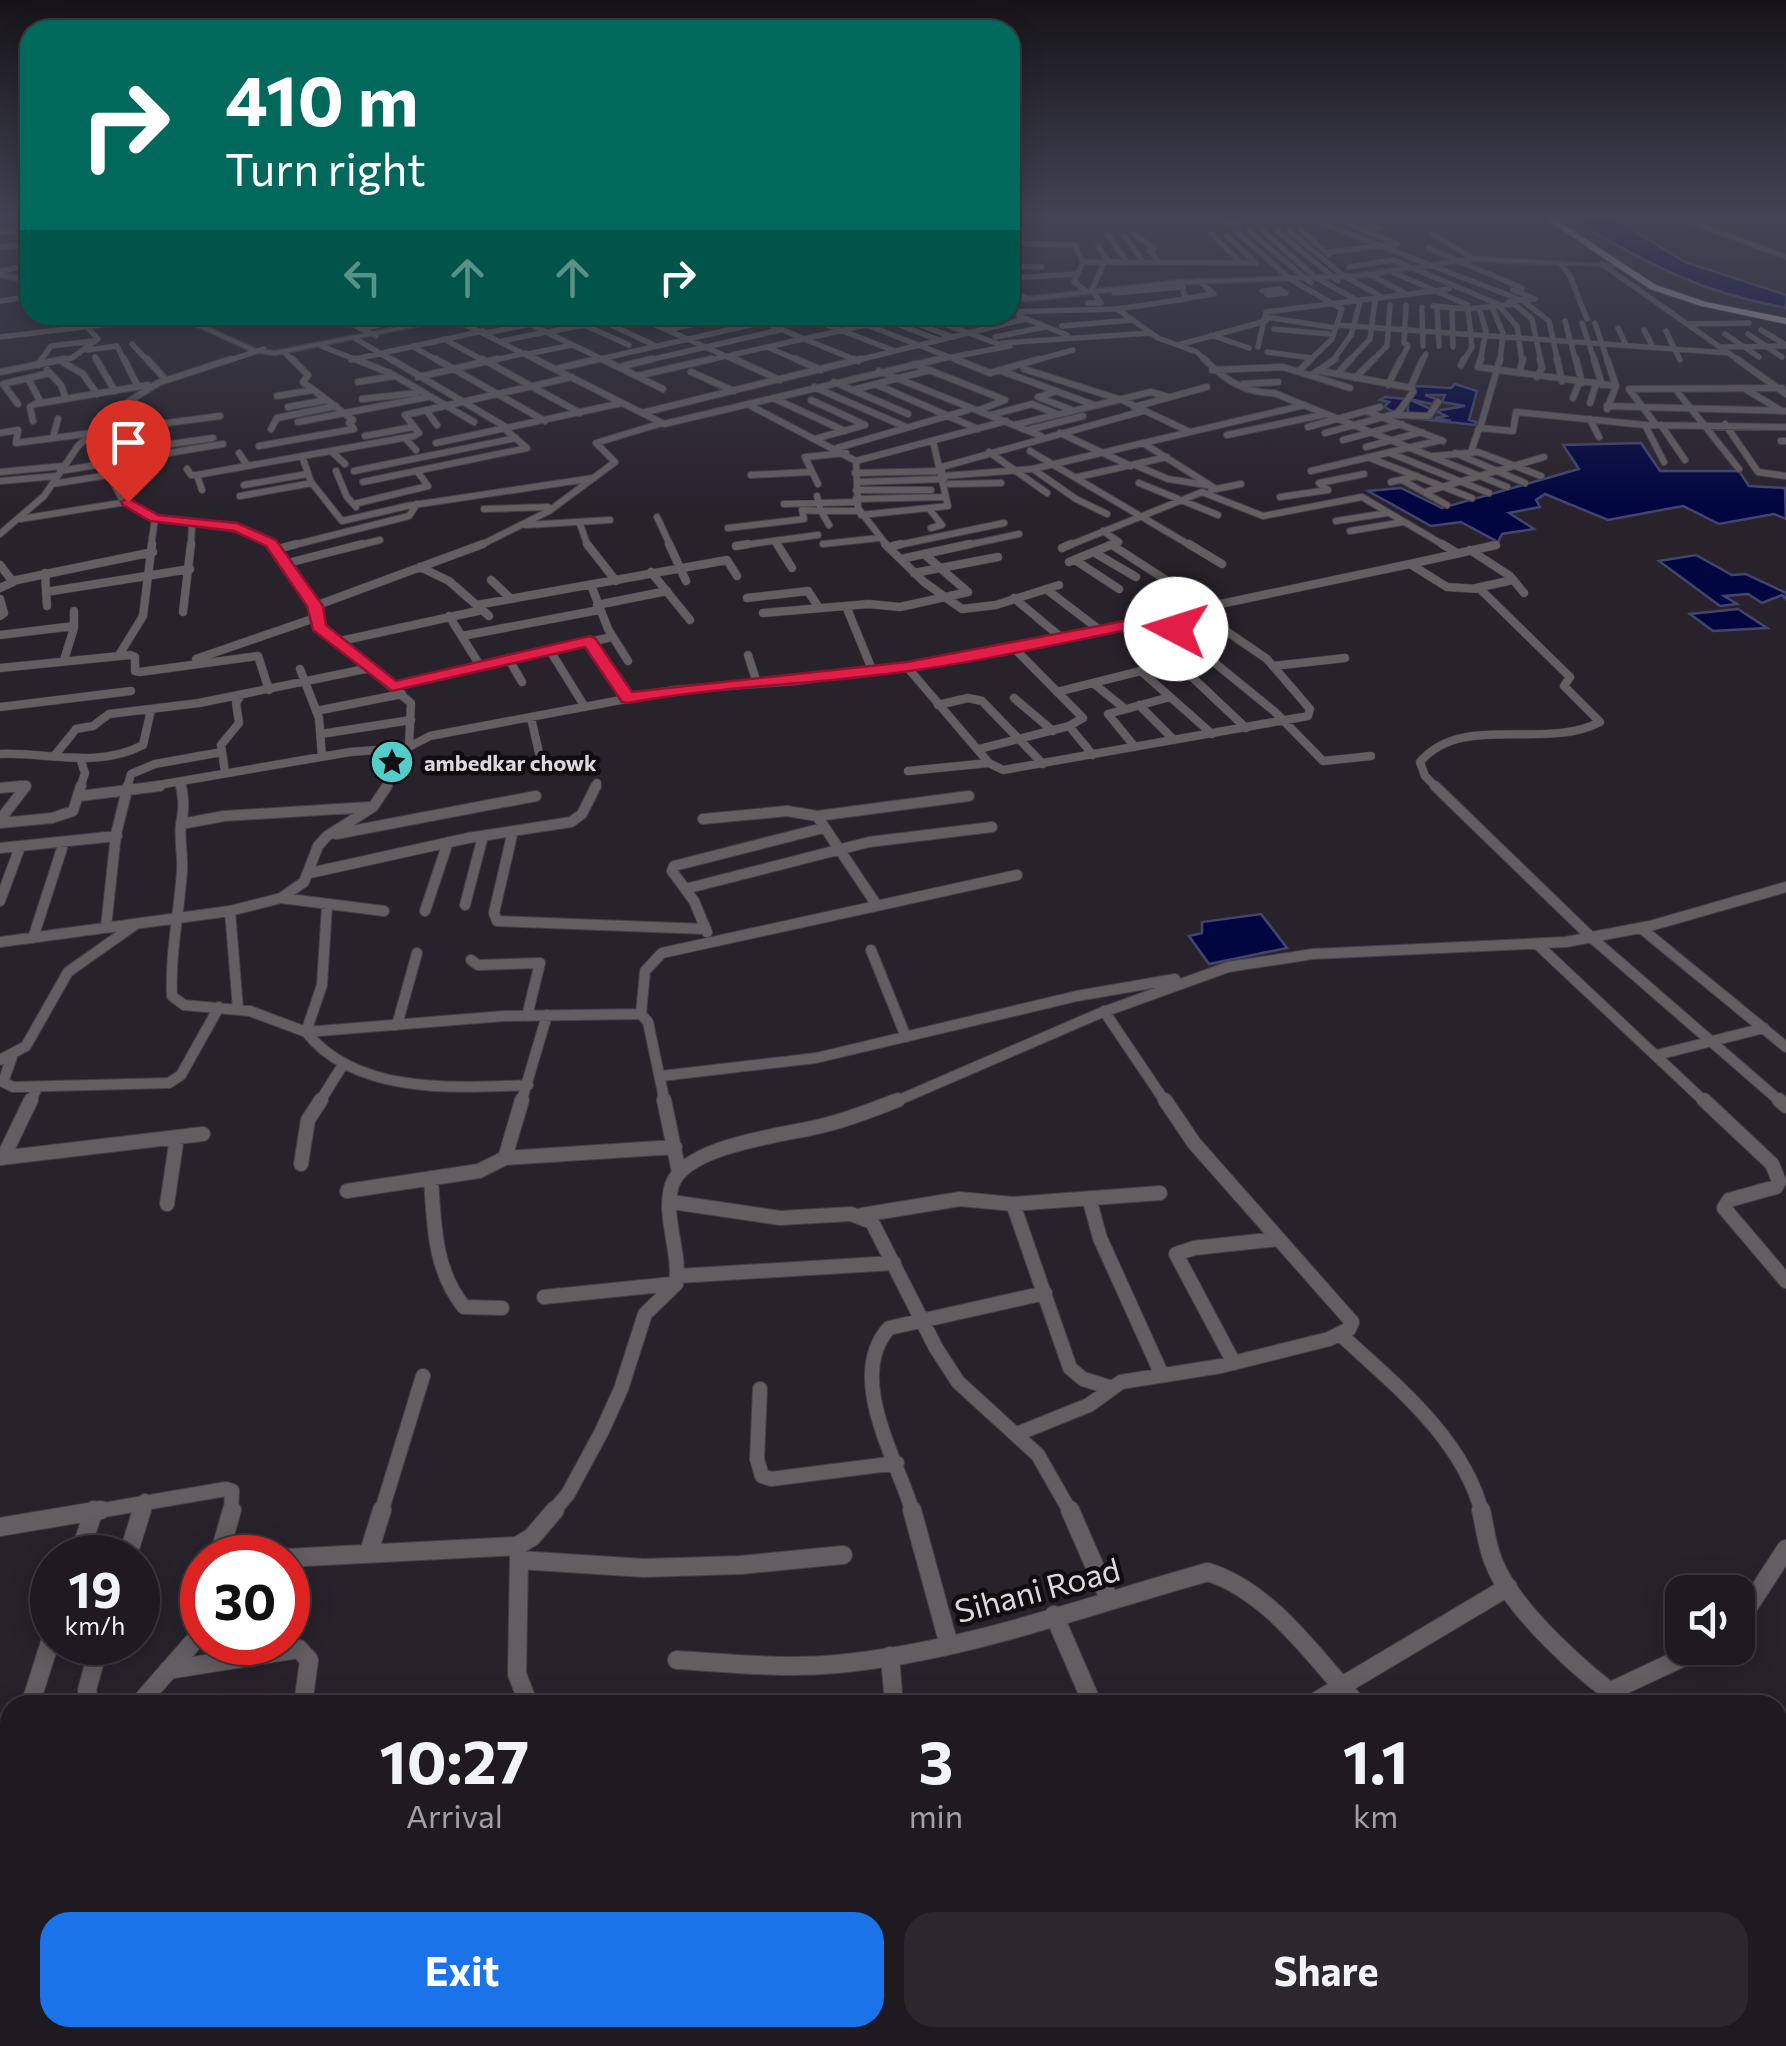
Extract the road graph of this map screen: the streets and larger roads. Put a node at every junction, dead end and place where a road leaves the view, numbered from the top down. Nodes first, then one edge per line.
1 (1023, 314) edge
2 (1040, 314) edge
3 (1102, 314) edge
4 (1126, 314) edge
5 (1266, 314) edge
6 (1306, 314) edge
7 (1340, 314) edge
8 (1357, 314) edge
9 (1374, 314) edge
10 (1390, 314) edge
11 (1405, 314) edge
12 (1422, 314) edge
13 (1436, 314) edge
14 (1464, 314) edge
15 (1468, 314) edge
16 (1472, 314) edge
17 (1498, 314) edge
18 (1508, 314) edge
19 (1526, 314) edge
20 (1542, 314) edge
21 (1582, 314) edge
22 (1673, 314) edge
23 (1026, 319) junction
24 (1265, 319) junction
25 (1317, 319) dead end
26 (1020, 320) edge
27 (1132, 320) junction
28 (1112, 322) junction
29 (1565, 322) dead end
30 (1595, 323) dead end
31 (1749, 323) dead end
32 (1686, 324) junction
33 (120, 325) edge
34 (203, 325) edge
35 (353, 325) edge
36 (394, 325) edge
37 (417, 325) edge
38 (469, 325) edge
39 (490, 325) edge
40 (520, 325) edge
41 (532, 325) edge
42 (567, 325) edge
43 (584, 325) joint
44 (612, 325) edge
45 (656, 325) edge
46 (680, 325) edge
47 (715, 325) edge
48 (749, 325) edge
49 (770, 325) edge
50 (827, 325) edge
51 (904, 325) edge
52 (914, 325) edge
53 (946, 325) edge
54 (980, 325) edge
55 (1001, 325) edge
56 (114, 326) joint
57 (866, 326) joint
58 (1357, 326) junction
59 (1045, 327) junction
60 (1061, 327) junction
61 (1121, 327) junction
62 (1374, 327) junction
63 (988, 328) junction
64 (1390, 328) junction
65 (1618, 328) dead end
66 (89, 329) junction
67 (478, 329) junction
68 (1274, 329) dead end
69 (1335, 329) junction
70 (1404, 329) junction
71 (667, 330) junction
72 (726, 330) junction
73 (782, 330) junction
74 (1421, 330) junction
75 (1644, 330) dead end
76 (1697, 330) junction
77 (1762, 330) dead end
78 (844, 331) junction
79 (1666, 331) dead end
80 (547, 332) junction
81 (1437, 332) junction
82 (968, 333) junction
83 (1129, 333) junction
84 (1150, 333) junction
85 (1454, 333) junction
86 (677, 334) junction
87 (1471, 334) junction
88 (1725, 334) dead end
89 (366, 335) junction
90 (1211, 335) junction
91 (1486, 335) junction
92 (952, 336) junction
93 (1503, 336) junction
94 (0, 337) edge
95 (1071, 337) junction
96 (688, 338) junction
97 (984, 338) junction
98 (1520, 338) junction
99 (444, 339) junction
100 (802, 339) junction
101 (1046, 339) junction
102 (1536, 339) junction
103 (563, 340) junction
104 (938, 340) junction
105 (1554, 340) junction
106 (96, 341) junction
107 (502, 341) junction
108 (646, 341) junction
109 (1570, 341) junction
110 (1588, 342) junction
111 (132, 344) dead end
112 (572, 344) junction
113 (814, 344) junction
114 (1604, 344) junction
115 (629, 345) junction
116 (1004, 345) junction
117 (1178, 345) junction
118 (1626, 345) junction
119 (1786, 345) edge
120 (321, 346) junction
121 (412, 346) junction
122 (510, 346) junction
123 (656, 346) junction
124 (916, 346) junction
125 (1422, 346) dead end
126 (1439, 346) dead end
127 (1743, 346) junction
128 (1765, 346) junction
129 (708, 347) junction
130 (768, 347) junction
131 (1258, 347) dead end
132 (1453, 347) dead end
133 (1653, 347) junction
134 (1722, 347) junction
135 (580, 348) junction
136 (1250, 348) dead end
137 (1676, 349) junction
138 (81, 350) junction
139 (377, 350) junction
140 (1072, 350) dead end
141 (262, 351) junction
142 (284, 352) junction
143 (524, 352) junction
144 (778, 352) junction
145 (896, 352) junction
146 (1729, 353) junction
147 (121, 354) junction
148 (590, 354) junction
149 (1426, 354) dead end
150 (94, 356) junction
151 (728, 356) junction
152 (240, 357) junction
153 (945, 357) junction
154 (1759, 357) dead end
155 (1782, 357) dead end
156 (536, 358) junction
157 (600, 358) junction
158 (1312, 358) junction
159 (64, 360) junction
160 (351, 360) junction
161 (858, 360) junction
162 (1680, 360) dead end
163 (739, 361) junction
164 (484, 362) junction
165 (253, 364) dead end
166 (913, 364) junction
167 (40, 365) junction
168 (1461, 365) dead end
169 (1210, 367) junction
170 (619, 368) junction
171 (454, 369) junction
172 (556, 369) junction
173 (1024, 369) dead end
174 (821, 370) junction
175 (930, 370) junction
176 (999, 370) junction
177 (1496, 370) junction
178 (878, 371) junction
179 (1299, 371) junction
180 (1321, 371) junction
181 (0, 372) edge
182 (691, 372) junction
183 (50, 373) junction
184 (1337, 374) junction
185 (1519, 374) junction
186 (1312, 375) junction
187 (421, 376) junction
188 (638, 376) junction
189 (1049, 377) junction
190 (1537, 377) junction
191 (28, 378) junction
192 (399, 378) junction
193 (572, 378) junction
194 (1355, 378) junction
195 (895, 379) junction
196 (781, 380) junction
197 (1562, 381) junction
198 (162, 382) junction
199 (358, 382) dead end
200 (648, 382) junction
201 (834, 382) junction
202 (1031, 382) junction
203 (1278, 382) dead end
204 (1581, 383) junction
205 (875, 384) junction
206 (1237, 384) junction
207 (1599, 384) junction
208 (1076, 385) junction
209 (1388, 385) junction
210 (1157, 386) dead end
211 (1616, 386) junction
212 (138, 387) junction
213 (531, 387) junction
214 (814, 387) junction
215 (1012, 387) dead end
216 (1207, 387) dead end
217 (663, 388) dead end
218 (1350, 388) dead end
219 (1412, 388) junction
220 (1650, 388) junction
221 (1777, 388) junction
222 (1758, 389) junction
223 (313, 390) junction
224 (802, 390) junction
225 (853, 390) junction
226 (1676, 390) junction
227 (1696, 390) junction
228 (1747, 390) junction
229 (115, 391) junction
230 (734, 391) junction
231 (1056, 391) junction
232 (1718, 391) junction
233 (1786, 391) edge
234 (986, 392) junction
235 (97, 394) junction
236 (499, 394) junction
237 (1181, 394) junction
238 (425, 395) junction
239 (832, 395) junction
240 (277, 396) dead end
241 (1169, 397) junction
242 (324, 398) junction
243 (773, 398) junction
244 (1572, 398) dead end
245 (66, 399) junction
246 (362, 399) dead end
247 (811, 400) junction
248 (1122, 400) junction
249 (463, 402) junction
250 (622, 402) junction
251 (950, 402) junction
252 (1438, 402) dead end
253 (1590, 402) dead end
254 (18, 404) dead end
255 (41, 404) junction
256 (748, 404) junction
257 (286, 405) dead end
258 (1094, 405) junction
259 (1305, 405) junction
260 (336, 406) junction
261 (445, 406) junction
262 (789, 406) junction
263 (1606, 406) junction
264 (1134, 407) junction
265 (1380, 407) dead end
266 (1641, 407) junction
267 (1664, 407) junction
268 (930, 408) junction
269 (1691, 409) junction
270 (426, 410) junction
271 (968, 410) junction
272 (979, 410) junction
273 (1072, 410) junction
274 (1712, 410) junction
275 (1785, 410) edge
276 (1143, 411) junction
277 (1366, 411) junction
278 (1735, 411) junction
279 (580, 412) junction
280 (642, 413) junction
281 (346, 414) junction
282 (908, 414) junction
283 (990, 414) junction
284 (1057, 414) junction
285 (1326, 414) junction
286 (1392, 415) junction
287 (220, 416) dead end
288 (947, 416) junction
289 (1083, 416) dead end
290 (1382, 417) junction
291 (1338, 418) junction
292 (1590, 419) junction
293 (58, 420) dead end
294 (889, 420) junction
295 (933, 420) junction
296 (34, 421) dead end
297 (545, 421) junction
298 (1608, 421) junction
299 (298, 422) dead end
300 (474, 422) dead end
301 (1010, 423) junction
302 (662, 424) junction
303 (1354, 424) junction
304 (1402, 424) junction
305 (437, 425) dead end
306 (915, 425) junction
307 (1645, 425) junction
308 (1659, 425) junction
309 (1308, 426) dead end
310 (1676, 426) junction
311 (1705, 426) junction
312 (1727, 426) junction
313 (1752, 426) junction
314 (1786, 426) edge
315 (412, 427) junction
316 (906, 427) junction
317 (1480, 428) junction
318 (271, 429) dead end
319 (978, 429) junction
320 (508, 430) junction
321 (1028, 430) junction
322 (845, 431) junction
323 (92, 432) junction
324 (1060, 432) junction
325 (1190, 432) junction
326 (1325, 432) dead end
327 (1373, 432) junction
328 (1422, 432) junction
329 (0, 433) edge
330 (963, 433) junction
331 (1041, 436) junction
332 (1227, 436) dead end
333 (1599, 437) dead end
334 (53, 438) junction
335 (213, 438) dead end
336 (404, 438) junction
337 (516, 438) junction
338 (818, 438) junction
339 (946, 438) junction
340 (366, 440) junction
341 (1343, 440) dead end
342 (1394, 440) junction
343 (1441, 440) junction
344 (933, 441) junction
345 (857, 442) junction
346 (436, 443) dead end
347 (1144, 443) junction
348 (223, 444) dead end
349 (116, 445) dead end
350 (260, 446) dead end
351 (1366, 447) dead end
352 (450, 448) junction
353 (837, 448) junction
354 (1413, 448) junction
355 (1472, 449) junction
356 (331, 450) junction
357 (416, 450) dead end
358 (1454, 450) junction
359 (1030, 451) dead end
360 (239, 452) dead end
361 (989, 452) junction
362 (846, 453) junction
363 (1104, 453) junction
364 (1390, 453) junction
365 (883, 454) junction
366 (302, 456) junction
367 (381, 456) dead end
368 (1434, 456) junction
369 (1167, 457) junction
370 (1544, 457) dead end
371 (1370, 458) junction
372 (1685, 460) dead end
373 (856, 461) junction
374 (464, 462) junction
375 (1664, 462) dead end
376 (210, 464) dead end
377 (345, 464) dead end
378 (1298, 464) dead end
379 (1454, 464) junction
380 (1515, 464) junction
381 (247, 465) junction
382 (1057, 465) junction
383 (1133, 465) junction
384 (153, 468) dead end
385 (187, 468) dead end
386 (1739, 469) dead end
387 (220, 470) junction
388 (1033, 470) junction
389 (1436, 470) junction
390 (1498, 470) junction
391 (336, 471) dead end
392 (354, 471) dead end
393 (417, 471) junction
394 (1014, 471) junction
395 (1311, 471) junction
396 (0, 472) edge
397 (811, 472) junction
398 (58, 474) junction
399 (306, 474) junction
400 (1364, 474) dead end
401 (110, 475) junction
402 (197, 475) junction
403 (751, 475) dead end
404 (1418, 476) junction
405 (1481, 476) junction
406 (1542, 476) dead end
407 (1786, 476) edge
408 (598, 478) junction
409 (1078, 478) junction
410 (1328, 480) junction
411 (1402, 480) junction
412 (0, 481) edge
413 (944, 481) junction
414 (363, 482) dead end
415 (1391, 482) dead end
416 (1464, 482) junction
417 (1525, 482) dead end
418 (312, 483) junction
419 (1001, 483) dead end
420 (1139, 483) dead end
421 (818, 484) dead end
422 (1242, 484) dead end
423 (244, 485) dead end
424 (1213, 486) junction
425 (1444, 487) junction
426 (1507, 487) dead end
427 (202, 490) dead end
428 (1202, 492) junction
429 (1425, 492) junction
430 (1047, 493) dead end
431 (1488, 493) dead end
432 (240, 496) dead end
433 (857, 496) junction
434 (1280, 497) dead end
435 (1472, 498) dead end
436 (1178, 499) junction
437 (373, 500) junction
438 (786, 500) dead end
439 (124, 502) junction
440 (819, 503) junction
441 (1372, 503) junction
442 (354, 504) junction
443 (417, 504) junction
444 (1447, 505) dead end
445 (552, 506) junction
446 (484, 509) dead end
447 (387, 510) junction
448 (930, 510) junction
449 (1293, 510) junction
450 (1387, 512) junction
451 (368, 514) junction
452 (992, 514) dead end
453 (1107, 514) dead end
454 (1218, 515) dead end
455 (657, 517) dead end
456 (1142, 517) junction
457 (155, 518) junction
458 (20, 519) junction
459 (804, 519) junction
460 (610, 520) dead end
461 (1336, 521) dead end
462 (1403, 522) junction
463 (192, 523) junction
464 (1004, 523) junction
465 (580, 524) junction
466 (522, 525) junction
467 (829, 525) dead end
468 (728, 528) dead end
469 (930, 528) dead end
470 (2, 529) edge
471 (909, 530) dead end
472 (1103, 531) junction
473 (1350, 531) dead end
474 (818, 536) junction
475 (879, 538) junction
476 (380, 540) dead end
477 (923, 540) junction
478 (775, 541) junction
479 (1112, 545) junction
480 (1496, 545) dead end
481 (736, 546) dead end
482 (889, 548) junction
483 (1062, 548) dead end
484 (278, 549) junction
485 (1470, 550) junction
486 (153, 552) junction
487 (1456, 552) junction
488 (1095, 553) junction
489 (924, 554) junction
490 (998, 557) dead end
491 (901, 559) junction
492 (288, 564) junction
493 (1222, 564) dead end
494 (1410, 564) junction
495 (0, 565) edge
496 (420, 567) junction
497 (678, 567) junction
498 (792, 568) dead end
499 (940, 568) junction
500 (190, 569) junction
501 (651, 572) junction
502 (45, 573) junction
503 (914, 573) junction
504 (151, 575) junction
505 (737, 576) dead end
506 (1136, 578) dead end
507 (490, 580) dead end
508 (1166, 580) dead end
509 (1513, 580) junction
510 (12, 581) junction
511 (616, 581) junction
512 (686, 581) dead end
513 (590, 585) junction
514 (1059, 585) dead end
515 (0, 588) edge
516 (1476, 588) junction
517 (1046, 589) junction
518 (1119, 589) dead end
519 (46, 592) junction
520 (667, 592) junction
521 (1524, 594) dead end
522 (746, 598) dead end
523 (944, 598) junction
524 (1014, 598) junction
525 (0, 599) edge
526 (512, 599) junction
527 (47, 606) dead end
528 (315, 606) junction
529 (846, 606) junction
530 (598, 607) junction
531 (819, 608) junction
532 (483, 610) junction
533 (74, 611) dead end
534 (1198, 611) junction
535 (183, 612) dead end
536 (763, 613) dead end
537 (0, 616) edge
538 (450, 616) junction
539 (316, 618) junction
540 (1161, 619) junction
541 (690, 620) dead end
542 (74, 626) junction
543 (1102, 631) junction
544 (0, 635) edge
545 (462, 636) junction
546 (612, 637) junction
547 (1064, 638) junction
548 (590, 641) junction
549 (336, 642) junction
550 (1014, 648) junction
551 (549, 649) junction
552 (1208, 654) junction
553 (748, 655) dead end
554 (119, 656) junction
555 (508, 658) junction
556 (1345, 658) dead end
557 (64, 660) junction
558 (628, 661) dead end
559 (1176, 662) junction
560 (479, 664) junction
561 (176, 666) junction
562 (1273, 666) junction
563 (907, 667) junction
564 (0, 668) edge
565 (370, 668) junction
566 (300, 669) dead end
567 (1141, 671) junction
568 (140, 672) junction
569 (873, 672) junction
570 (305, 682) junction
571 (522, 682) dead end
572 (758, 683) junction
573 (1093, 683) junction
574 (392, 686) junction
575 (269, 690) junction
576 (131, 691) junction
577 (1057, 692) junction
578 (402, 694) junction
579 (241, 695) junction
580 (1170, 697) junction
581 (628, 698) junction
582 (1014, 698) dead end
583 (938, 705) junction
584 (1139, 705) junction
585 (0, 707) edge
586 (585, 707) junction
587 (1124, 708) junction
588 (151, 710) junction
589 (316, 711) junction
590 (123, 712) junction
591 (531, 718) junction
592 (411, 720) junction
593 (1286, 722) junction
594 (1070, 726) junction
595 (1246, 728) junction
596 (1052, 730) junction
597 (321, 734) junction
598 (1212, 734) junction
599 (1020, 738) junction
600 (1174, 740) junction
601 (406, 746) junction
602 (1134, 747) junction
603 (978, 749) junction
604 (222, 752) junction
605 (0, 754) edge
606 (1093, 754) junction
607 (55, 755) junction
608 (1371, 756) dead end
609 (322, 757) junction
610 (540, 757) dead end
611 (80, 758) junction
612 (989, 764) junction
613 (1043, 764) junction
614 (908, 771) dead end
615 (225, 772) junction
616 (182, 783) junction
617 (596, 783) dead end
618 (0, 788) edge
619 (128, 790) junction
620 (80, 796) junction
621 (536, 796) dead end
622 (969, 796) dead end
623 (373, 807) junction
624 (817, 816) junction
625 (703, 819) dead end
626 (0, 822) edge
627 (182, 824) junction
628 (992, 827) dead end
629 (823, 828) junction
630 (513, 831) junction
631 (118, 836) junction
632 (327, 836) junction
633 (483, 836) junction
634 (64, 842) junction
635 (448, 842) junction
636 (20, 846) junction
637 (0, 848) edge
638 (838, 850) junction
639 (310, 873) junction
640 (1017, 876) dead end
641 (1786, 887) edge
642 (686, 889) junction
643 (282, 898) junction
644 (0, 901) edge
645 (876, 904) junction
646 (465, 905) dead end
647 (327, 906) junction
648 (230, 911) junction
649 (384, 911) dead end
650 (425, 911) dead end
651 (179, 917) junction
652 (140, 922) junction
653 (106, 927) junction
654 (1642, 928) junction
655 (708, 935) junction
656 (33, 938) junction
657 (1592, 938) junction
658 (0, 942) edge
659 (1536, 944) junction
660 (872, 950) dead end
661 (417, 952) dead end
662 (472, 960) dead end
663 (1199, 975) junction
664 (219, 1007) junction
665 (238, 1009) junction
666 (1104, 1011) junction
667 (641, 1014) junction
668 (547, 1015) junction
669 (528, 1016) junction
670 (397, 1025) junction
671 (1764, 1028) junction
672 (306, 1032) junction
673 (906, 1037) junction
674 (1714, 1042) junction
675 (1786, 1047) edge
676 (1657, 1056) junction
677 (6, 1058) edge
678 (344, 1064) junction
679 (660, 1076) junction
680 (528, 1085) junction
681 (37, 1088) junction
682 (1786, 1106) edge
683 (203, 1134) dead end
684 (177, 1137) junction
685 (674, 1147) junction
686 (2, 1158) edge
687 (506, 1158) junction
688 (300, 1164) dead end
689 (679, 1172) junction
690 (431, 1178) junction
691 (347, 1191) dead end
692 (1160, 1193) dead end
693 (1089, 1198) junction
694 (672, 1202) junction
695 (166, 1204) dead end
696 (1013, 1204) junction
697 (862, 1215) junction
698 (1278, 1239) junction
699 (894, 1263) junction
700 (677, 1280) junction
701 (1786, 1281) edge
702 (1044, 1293) junction
703 (544, 1297) dead end
704 (502, 1308) dead end
705 (921, 1319) junction
706 (1341, 1335) junction
707 (1234, 1363) junction
708 (1162, 1375) junction
709 (423, 1376) dead end
710 (1112, 1388) junction
711 (760, 1389) dead end
712 (1016, 1434) junction
713 (897, 1463) junction
714 (146, 1501) junction
715 (94, 1510) junction
716 (0, 1527) edge
717 (86, 1535) edge
718 (135, 1535) edge
719 (225, 1535) edge
720 (1786, 1549) edge
721 (369, 1552) junction
722 (518, 1553) junction
723 (844, 1555) dead end
724 (310, 1556) edge
725 (1508, 1587) junction
726 (1755, 1596) edge
727 (1109, 1599) junction
728 (1054, 1615) junction
729 (949, 1645) junction
730 (890, 1656) junction
731 (180, 1657) edge
732 (677, 1660) dead end
733 (43, 1665) edge
734 (94, 1665) edge
735 (1667, 1665) edge
736 (168, 1670) junction
737 (1342, 1689) junction
738 (1610, 1692) junction
739 (33, 1695) edge
740 (88, 1695) edge
741 (147, 1695) edge
742 (304, 1695) edge
743 (525, 1695) edge
744 (893, 1695) edge
745 (1089, 1695) edge
746 (1330, 1695) edge
747 (1348, 1695) edge
748 (1614, 1695) edge

1 - 23 street
2 - 60 street
3 - 28 street
4 - 27 street
5 - 24 street
6 - 25 street
7 - 69 street
8 - 58 street
9 - 62 street
10 - 64 street
11 - 70 street
12 - 74 street
13 - 81 street
14 - 85 street
15 - 87 street
16 - 91 street
17 - 93 street
18 - 98 street
19 - 102 street
20 - 105 street
21 - 110 street
22 - 32 street
23 - 26 street
23 - 59 street
24 - 69 street
24 - 90 street
24 - 131 street
27 - 28 street
27 - 84 street
28 - 60 street
28 - 61 street
29 - 109 street
30 - 114 street
31 - 32 street
32 - 76 street
33 - 56 street
34 - 141 street
35 - 89 street
36 - 89 street
37 - 89 street
38 - 67 street
39 - 67 street
40 - 67 street
41 - 80 street
42 - 80 street
43 - 80 street
43 - 115 street
44 - 108 street
45 - 71 street
46 - 71 street
47 - 72 street
48 - 72 street
49 - 73 street
50 - 78 street
51 - 104 street
52 - 92 street
53 - 82 street
54 - 63 street
55 - 63 street
56 - 66 street
57 - 78 street
57 - 124 street
58 - 62 street
58 - 69 street
58 - 180 street
59 - 60 street
59 - 97 street
60 - 61 street
60 - 95 street
61 - 83 street
62 - 64 street
62 - 184 street
63 - 82 street
64 - 70 street
64 - 194 street
65 - 118 street
66 - 94 street
66 - 106 street
67 - 99 street
67 - 107 street
67 - 139 street
68 - 69 street
69 - 158 street
70 - 74 street
70 - 209 street
71 - 86 street
72 - 96 street
73 - 100 street
73 - 129 street
74 - 81 street
74 - 125 street
75 - 133 street
76 - 128 street
76 - 134 street
77 - 119 street
78 - 100 street
78 - 145 street
79 - 137 street
80 - 103 street
80 - 107 street
80 - 122 street
81 - 85 street
81 - 126 street
82 - 92 street
82 - 97 street
83 - 84 street
83 - 95 street
83 - 101 street
84 - 117 street
85 - 87 street
85 - 132 street
86 - 96 street
86 - 108 street
87 - 91 street
87 - 168 street
88 - 127 street
89 - 120 street
89 - 139 street
90 - 117 street
90 - 136 street
91 - 93 street
91 - 177 street
92 - 104 street
93 - 98 street
93 - 177 street
95 - 101 street
96 - 123 street
96 - 129 street
97 - 116 street
98 - 102 street
98 - 185 street
99 - 121 street
99 - 164 street
100 - 113 street
100 - 130 street
101 - 116 street
102 - 105 street
102 - 190 street
103 - 112 street
103 - 143 street
104 - 124 street
105 - 109 street
105 - 197 street
106 - 138 street
106 - 167 street
107 - 122 street
108 - 115 street
108 - 123 street
109 - 110 street
109 - 204 street
110 - 114 street
110 - 207 street
111 - 198 street
112 - 135 street
112 - 143 street
113 - 144 street
113 - 161 street
114 - 118 street
114 - 211 street
115 - 148 street
116 - 153 street
117 - 169 street
118 - 133 street
119 - 128 street
120 - 142 street
120 - 160 street
121 - 139 street
121 - 171 street
122 - 143 street
123 - 157 street
124 - 145 street
124 - 153 street
127 - 128 street
127 - 134 street
127 - 154 street
128 - 155 street
129 - 151 street
129 - 170 street
130 - 144 street
130 - 151 street
133 - 137 street
134 - 146 street
135 - 148 street
135 - 156 street
137 - 146 street
137 - 162 street
138 - 147 street
138 - 159 street
139 - 160 street
139 - 187 street
140 - 176 street
141 - 142 street
141 - 152 street
142 - 223 street
143 - 156 street
143 - 164 street
144 - 163 street
144 - 174 street
145 - 161 street
146 - 221 street
147 - 150 street
147 - 212 street
148 - 157 street
149 - 219 street
150 - 159 street
150 - 229 street
151 - 163 street
151 - 188 street
152 - 165 street
152 - 198 street
153 - 166 street
153 - 176 street
156 - 172 street
157 - 170 street
157 - 172 street
158 - 169 street
158 - 179 street
159 - 167 street
159 - 235 street
160 - 192 street
161 - 174 street
161 - 178 street
163 - 182 street
163 - 196 street
164 - 171 street
164 - 213 street
166 - 175 street
166 - 178 street
167 - 181 street
167 - 183 street
169 - 179 street
169 - 206 street
170 - 188 street
171 - 187 street
171 - 236 street
172 - 193 street
173 - 189 street
174 - 196 street
175 - 195 street
175 - 234 street
176 - 202 street
177 - 185 street
177 - 317 street
178 - 195 street
178 - 201 street
179 - 186 street
180 - 184 street
180 - 186 street
182 - 200 street
182 - 230 street
183 - 191 street
183 - 245 street
184 - 194 street
185 - 190 street
186 - 218 street
187 - 192 street
187 - 249 street
188 - 200 street
189 - 202 street
189 - 208 street
190 - 197 street
191 - 254 street
191 - 255 street
192 - 199 street
192 - 238 street
193 - 213 street
193 - 250 street
194 - 209 street
195 - 205 street
195 - 251 street
196 - 224 street
196 - 230 street
197 - 204 street
198 - 212 street
198 - 323 street
200 - 217 street
201 - 214 street
201 - 225 street
202 - 215 street
202 - 231 street
203 - 206 street
204 - 207 street
204 - 244 street
205 - 225 street
205 - 268 street
206 - 259 street
207 - 211 street
207 - 253 street
208 - 231 street
208 - 248 street
209 - 219 street
210 - 237 street
211 - 263 street
212 - 229 street
213 - 236 street
213 - 279 street
214 - 224 street
214 - 239 street
216 - 237 street
219 - 286 street
220 - 226 street
220 - 266 street
220 - 267 street
221 - 222 street
221 - 233 street
222 - 228 street
222 - 275 street
223 - 240 street
223 - 242 street
224 - 243 street
225 - 282 street
226 - 227 street
226 - 269 street
227 - 232 street
227 - 274 street
228 - 232 street
228 - 275 street
229 - 235 street
230 - 280 street
231 - 258 street
231 - 273 street
232 - 278 street
234 - 251 street
234 - 272 street
235 - 245 street
236 - 249 street
236 - 297 street
237 - 241 street
238 - 246 street
238 - 261 street
238 - 281 street
239 - 247 street
239 - 294 street
241 - 248 street
241 - 264 street
242 - 257 street
242 - 260 street
243 - 256 street
243 - 262 street
245 - 255 street
247 - 262 street
247 - 322 street
248 - 258 street
248 - 264 street
249 - 261 street
249 - 320 street
250 - 279 street
250 - 280 street
251 - 271 street
252 - 286 street
255 - 296 street
256 - 302 street
256 - 338 street
258 - 273 street
259 - 285 street
259 - 325 street
260 - 281 street
260 - 318 street
261 - 270 street
261 - 300 street
262 - 322 street
263 - 266 street
263 - 298 street
264 - 276 street
265 - 277 street
266 - 267 street
266 - 308 street
267 - 269 street
267 - 310 street
268 - 282 street
268 - 288 street
269 - 274 street
269 - 311 street
270 - 305 street
270 - 315 street
271 - 272 street
271 - 288 street
272 - 283 street
273 - 284 street
274 - 278 street
274 - 312 street
275 - 278 street
276 - 324 street
276 - 325 street
277 - 290 street
277 - 291 street
278 - 313 street
279 - 297 street
280 - 302 street
281 - 299 street
281 - 350 street
282 - 294 street
283 - 284 street
283 - 301 street
284 - 301 street
285 - 291 street
285 - 332 street
286 - 290 street
287 - 323 street
288 - 295 street
288 - 319 street
289 - 321 street
290 - 303 street
290 - 304 street
291 - 303 street
291 - 309 street
292 - 298 street
292 - 317 street
292 - 333 street
293 - 334 street
294 - 316 street
295 - 306 street
295 - 330 street
297 - 320 street
298 - 307 street
301 - 319 street
301 - 321 street
302 - 408 street
303 - 326 street
303 - 327 street
304 - 327 street
304 - 328 street
306 - 316 street
306 - 339 street
307 - 308 street
307 - 375 street
308 - 310 street
308 - 372 street
310 - 311 street
311 - 312 street
311 - 386 street
312 - 313 street
312 - 407 street
313 - 314 street
315 - 336 street
315 - 340 street
316 - 345 street
317 - 355 street
319 - 330 street
320 - 337 street
320 - 346 street
321 - 331 street
322 - 338 street
323 - 334 street
323 - 398 street
324 - 331 street
324 - 363 street
325 - 347 street
327 - 341 street
327 - 342 street
328 - 342 street
328 - 343 street
329 - 334 street
330 - 339 street
331 - 361 street
335 - 349 street
336 - 340 street
336 - 357 street
337 - 352 street
337 - 374 street
338 - 353 street
339 - 344 street
340 - 356 street
340 - 367 street
342 - 351 street
342 - 354 street
343 - 354 street
343 - 358 street
344 - 365 street
344 - 413 street
345 - 353 street
345 - 365 street
347 - 363 street
347 - 369 street
348 - 398 street
352 - 374 street
352 - 392 street
353 - 362 street
354 - 364 street
354 - 368 street
355 - 358 street
355 - 380 street
356 - 366 street
356 - 377 street
358 - 368 street
358 - 390 street
359 - 382 street
360 - 381 street
361 - 394 street
361 - 413 street
362 - 373 street
362 - 397 street
363 - 382 street
363 - 383 street
364 - 371 street
364 - 389 street
365 - 373 street
366 - 381 street
366 - 399 street
368 - 379 street
369 - 383 street
369 - 424 street
370 - 380 street
371 - 395 street
371 - 404 street
373 - 433 street
374 - 393 street
376 - 387 street
378 - 395 street
379 - 389 street
379 - 405 street
380 - 390 street
380 - 406 street
381 - 387 street
382 - 388 street
382 - 409 street
383 - 409 street
383 - 424 street
384 - 401 street
385 - 402 street
387 - 402 street
388 - 394 street
388 - 453 street
389 - 404 street
389 - 416 street
390 - 405 street
390 - 417 street
391 - 442 street
393 - 414 street
393 - 437 street
394 - 413 street
394 - 430 street
395 - 410 street
396 - 398 street
397 - 403 street
397 - 421 street
398 - 401 street
398 - 412 street
398 - 458 street
399 - 418 street
399 - 423 street
400 - 410 street
401 - 439 street
402 - 427 street
404 - 411 street
404 - 425 street
405 - 416 street
405 - 426 street
408 - 443 street
408 - 445 street
409 - 456 street
410 - 434 street
411 - 415 street
411 - 429 street
413 - 419 street
413 - 433 street
413 - 433 street
413 - 448 street
416 - 425 street
416 - 431 street
418 - 432 street
418 - 451 street
420 - 436 street
422 - 424 street
424 - 428 street
425 - 429 street
425 - 435 street
428 - 436 street
428 - 449 street
429 - 444 street
433 - 440 street
433 - 440 street
433 - 448 street
433 - 475 street
436 - 454 street
436 - 456 street
437 - 442 street
437 - 447 street
438 - 440 street
439 - 457 street
439 - 458 street
440 - 459 street
440 - 467 street
441 - 449 street
441 - 449 street
441 - 450 street
442 - 451 street
443 - 447 street
443 - 484 street
445 - 446 street
445 - 466 street
447 - 451 street
448 - 469 street
450 - 461 street
450 - 462 street
452 - 464 street
455 - 497 street
456 - 472 street
456 - 493 street
457 - 463 street
457 - 486 street
458 - 470 street
459 - 468 street
459 - 474 street
460 - 465 street
462 - 473 street
462 - 487 street
463 - 484 street
463 - 500 street
464 - 477 street
464 - 489 street
465 - 466 street
465 - 511 street
466 - 496 street
471 - 477 street
472 - 479 street
472 - 483 street
474 - 475 street
474 - 478 street
475 - 482 street
476 - 492 street
477 - 482 street
478 - 481 street
478 - 498 street
479 - 488 street
479 - 508 street
480 - 485 street
482 - 491 street
484 - 492 street
485 - 487 street
485 - 509 street
486 - 502 street
486 - 504 street
487 - 494 street
488 - 506 street
488 - 518 street
489 - 491 street
489 - 499 street
490 - 499 street
491 - 503 street
492 - 528 street
494 - 516 street
494 - 534 street
495 - 510 street
496 - 528 street
496 - 532 street
497 - 501 street
497 - 505 street
497 - 512 street
499 - 503 street
499 - 523 street
500 - 504 street
500 - 535 street
501 - 511 street
501 - 520 street
502 - 510 street
502 - 519 street
503 - 523 street
504 - 519 street
504 - 554 street
507 - 526 street
509 - 516 street
509 - 521 street
510 - 515 street
511 - 513 street
513 - 526 street
513 - 530 street
514 - 517 street
516 - 657 street
517 - 524 street
517 - 543 street
519 - 527 street
520 - 530 street
520 - 541 street
522 - 531 street
523 - 524 street
523 - 529 street
524 - 547 street
525 - 537 street
526 - 532 street
528 - 539 street
529 - 531 street
529 - 569 street
530 - 545 street
530 - 546 street
531 - 536 street
532 - 538 street
533 - 542 street
534 - 540 street
534 - 562 street
538 - 545 street
538 - 549 street
539 - 549 street
539 - 561 street
540 - 543 street
540 - 552 street
542 - 544 street
542 - 557 street
543 - 547 street
545 - 560 street
546 - 548 street
546 - 558 street
547 - 550 street
548 - 551 street
548 - 581 street
549 - 565 street
550 - 563 street
550 - 577 street
551 - 555 street
551 - 586 street
552 - 559 street
552 - 593 street
553 - 572 street
554 - 557 street
554 - 568 street
555 - 560 street
555 - 571 street
556 - 562 street
557 - 564 street
559 - 567 street
559 - 595 street
560 - 574 street
561 - 568 street
561 - 575 street
562 - 593 street
563 - 569 street
563 - 583 street
565 - 570 street
565 - 574 street
566 - 570 street
567 - 573 street
567 - 580 street
568 - 576 street
569 - 572 street
570 - 575 street
570 - 589 street
572 - 581 street
573 - 577 street
573 - 587 street
574 - 578 street
575 - 579 street
576 - 585 street
576 - 590 street
577 - 594 street
578 - 589 street
578 - 592 street
579 - 588 street
579 - 604 street
580 - 584 street
580 - 598 street
581 - 586 street
582 - 596 street
583 - 599 street
583 - 603 street
584 - 587 street
584 - 600 street
586 - 591 street
587 - 602 street
588 - 590 street
588 - 611 street
589 - 597 street
590 - 607 street
591 - 601 street
591 - 610 street
592 - 597 street
592 - 601 street
593 - 595 street
593 - 608 street
594 - 596 street
594 - 606 street
595 - 598 street
596 - 599 street
597 - 609 street
598 - 600 street
599 - 603 street
599 - 613 street
600 - 602 street
601 - 609 street
601 - 623 street
602 - 606 street
603 - 612 street
604 - 615 street
604 - 619 street
605 - 607 street
606 - 613 street
607 - 611 street
609 - 615 street
611 - 620 street
612 - 613 street
612 - 614 street
615 - 616 street
616 - 619 street
616 - 627 street
617 - 630 street
618 - 626 street
619 - 620 street
619 - 631 street
620 - 626 street
621 - 632 street
622 - 624 street
623 - 627 street
623 - 632 street
624 - 625 street
624 - 629 street
627 - 651 street
628 - 638 street
629 - 638 street
629 - 642 street
630 - 633 street
630 - 655 street
631 - 634 street
631 - 653 street
632 - 639 street
633 - 635 street
633 - 646 street
634 - 636 street
634 - 656 street
635 - 639 street
635 - 650 street
636 - 637 street
636 - 644 street
638 - 642 street
638 - 645 street
639 - 643 street
640 - 645 street
641 - 654 street
642 - 655 street
643 - 647 street
643 - 648 street
645 - 655 street
647 - 649 street
647 - 672 street
648 - 651 street
648 - 665 street
651 - 652 street
651 - 664 street
652 - 653 street
652 - 677 street
653 - 656 street
654 - 657 street
654 - 671 street
655 - 667 street
656 - 658 street
657 - 659 street
657 - 674 street
659 - 663 street
659 - 676 street
660 - 673 street
661 - 670 street
662 - 669 street
663 - 666 street
663 - 673 street
664 - 665 street
664 - 681 street
665 - 672 street
666 - 689 street
666 - 698 street
667 - 668 street
667 - 679 street
668 - 669 street
668 - 680 street
669 - 670 street
670 - 672 street
671 - 674 street
671 - 675 street
672 - 678 street
673 - 679 street
674 - 676 street
674 - 682 street
676 - 701 street
677 - 681 street
678 - 680 street
678 - 688 street
679 - 685 street
680 - 687 street
681 - 686 street
683 - 684 street
684 - 686 street
684 - 695 street
685 - 687 street
685 - 689 street
687 - 690 street
689 - 694 street
690 - 691 street
690 - 704 street
692 - 693 street
693 - 696 street
693 - 708 street
694 - 697 street
694 - 700 street
696 - 697 street
696 - 702 street
697 - 699 street
698 - 706 street
698 - 707 street
699 - 700 street
699 - 705 street
700 - 703 street
700 - 722 street
702 - 705 street
702 - 710 street
705 - 712 street
705 - 713 street
706 - 707 street
706 - 725 street
707 - 708 street
708 - 710 street
709 - 721 street
710 - 712 street
711 - 713 street
712 - 727 street
713 - 729 street
714 - 715 street
714 - 718 street
714 - 719 street
715 - 716 street
715 - 717 street
720 - 726 street
721 - 722 street
721 - 724 street
722 - 723 street
722 - 743 street
725 - 737 street
725 - 738 street
727 - 728 street, Sihani Road
727 - 737 street, Sihani Road
728 - 729 street, Sihani Road
728 - 745 street
729 - 730 street, Sihani Road
730 - 732 street, Sihani Road
730 - 744 street
731 - 736 street
733 - 739 street
734 - 740 street
735 - 738 street
736 - 741 street
736 - 742 street
737 - 746 street
737 - 747 street, Sihani Road
738 - 748 street

